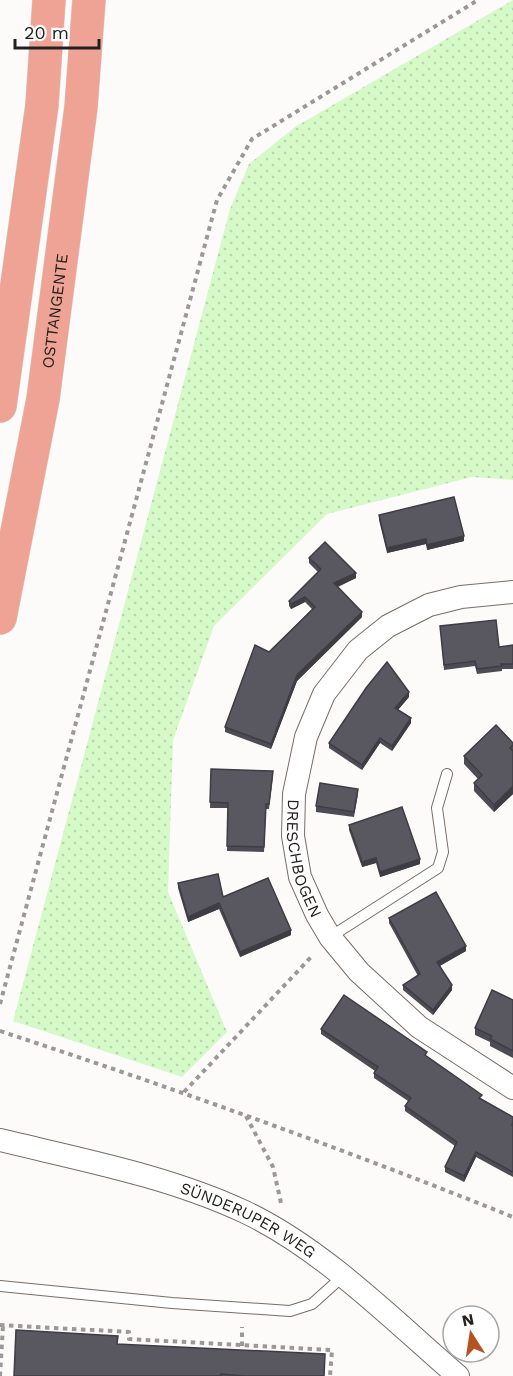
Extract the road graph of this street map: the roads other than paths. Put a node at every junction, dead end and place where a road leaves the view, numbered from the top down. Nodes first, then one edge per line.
1 (49, 0) edge
2 (89, 0) edge
3 (0, 406) edge
4 (513, 592) edge
5 (0, 618) edge
6 (447, 774) dead end
7 (330, 937) junction
8 (513, 1088) edge
9 (0, 1140) edge
10 (342, 1276) junction
11 (0, 1286) edge
12 (459, 1376) edge

1 - 3 main road
2 - 5 main road, OSTTANGENTE
4 - 7 street, DRESCHBOGEN
6 - 7 lane
7 - 8 street, DRESCHBOGEN
9 - 10 street, SÜNDERUPER WEG
10 - 11 lane
10 - 12 street, SÜNDERUPER WEG

